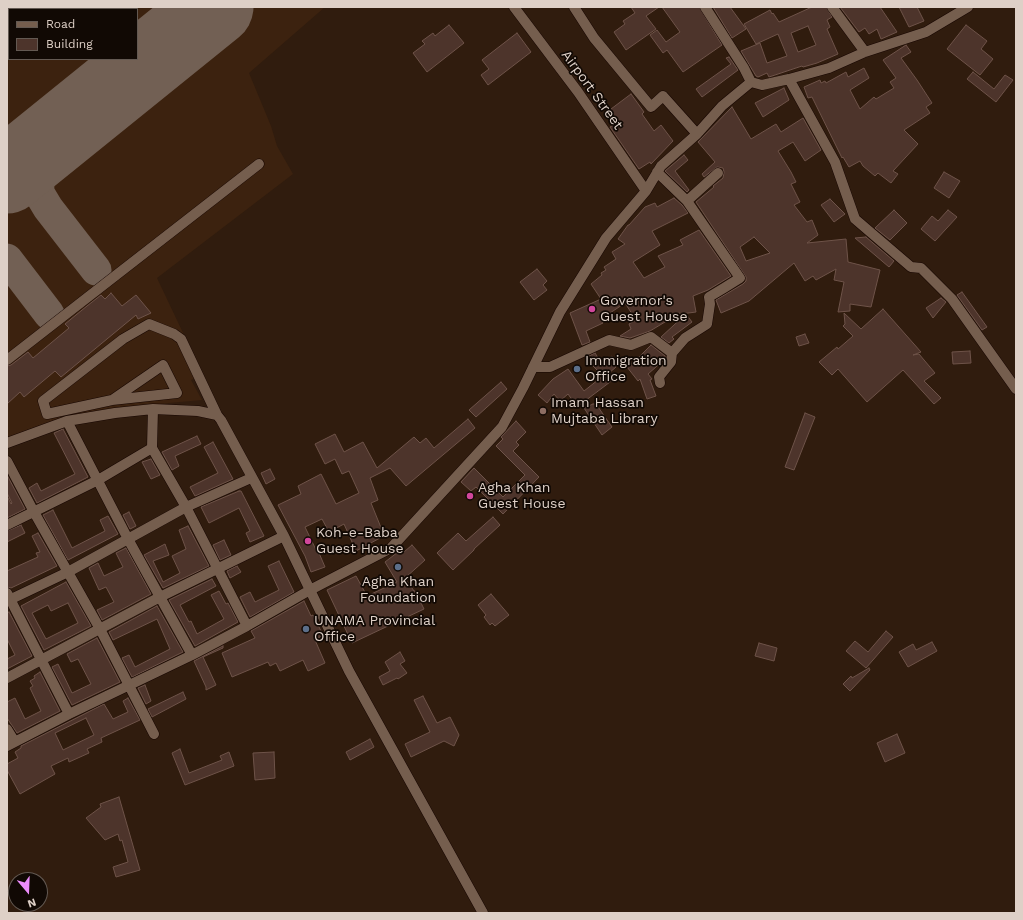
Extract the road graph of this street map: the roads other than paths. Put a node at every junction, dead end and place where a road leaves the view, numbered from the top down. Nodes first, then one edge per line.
1 (514, 7) edge
2 (574, 7) edge
3 (705, 7) edge
4 (832, 7) edge
5 (968, 7) edge
6 (865, 52) junction
7 (789, 79) junction
8 (751, 82) junction
9 (697, 134) junction
10 (259, 164) dead end
11 (657, 172) junction
12 (718, 172) dead end
13 (646, 190) junction
14 (687, 202) junction
15 (672, 353) junction
16 (7, 360) edge
17 (533, 367) junction
18 (660, 384) dead end
19 (1016, 389) edge
20 (112, 400) junction
21 (153, 409) junction
22 (217, 415) junction
23 (67, 421) junction
24 (7, 443) edge
25 (152, 448) junction
26 (7, 460) edge
27 (251, 478) junction
28 (98, 480) junction
29 (186, 507) junction
30 (34, 512) junction
31 (7, 525) edge
32 (284, 536) junction
33 (128, 539) junction
34 (218, 569) junction
35 (68, 572) junction
36 (310, 590) junction
37 (160, 597) junction
38 (8, 598) edge
39 (247, 626) junction
40 (100, 629) junction
41 (192, 655) junction
42 (42, 660) junction
43 (7, 678) edge
44 (130, 685) junction
45 (69, 714) junction
46 (7, 729) edge
47 (154, 734) dead end
48 (11, 744) edge
49 (484, 913) edge

1 - 13 street, Airport Street
2 - 9 street
3 - 8 street
4 - 6 street
5 - 6 street
6 - 7 street
7 - 8 street
7 - 19 street
8 - 9 street
9 - 11 street
10 - 16 street
11 - 13 street
11 - 14 street
12 - 14 street
13 - 17 street
14 - 15 street
15 - 17 street
15 - 18 street
17 - 36 street
20 - 20 street
20 - 22 street
21 - 22 street
21 - 23 street
21 - 25 street
22 - 27 street
23 - 24 street
23 - 28 street
25 - 28 street
25 - 29 street
26 - 30 street
27 - 29 street
27 - 32 street
28 - 30 street
28 - 33 street
29 - 33 street
29 - 34 street
30 - 31 street
30 - 35 street
32 - 34 street
32 - 36 street
33 - 35 street
33 - 37 street
34 - 37 street
34 - 39 street
35 - 38 street
35 - 40 street
36 - 39 street
36 - 49 street
37 - 40 street
37 - 41 street
38 - 42 street
39 - 41 street
40 - 42 street
40 - 44 street
41 - 44 street
42 - 43 street
42 - 45 street
44 - 45 street
44 - 47 street
45 - 48 street
46 - 48 street

